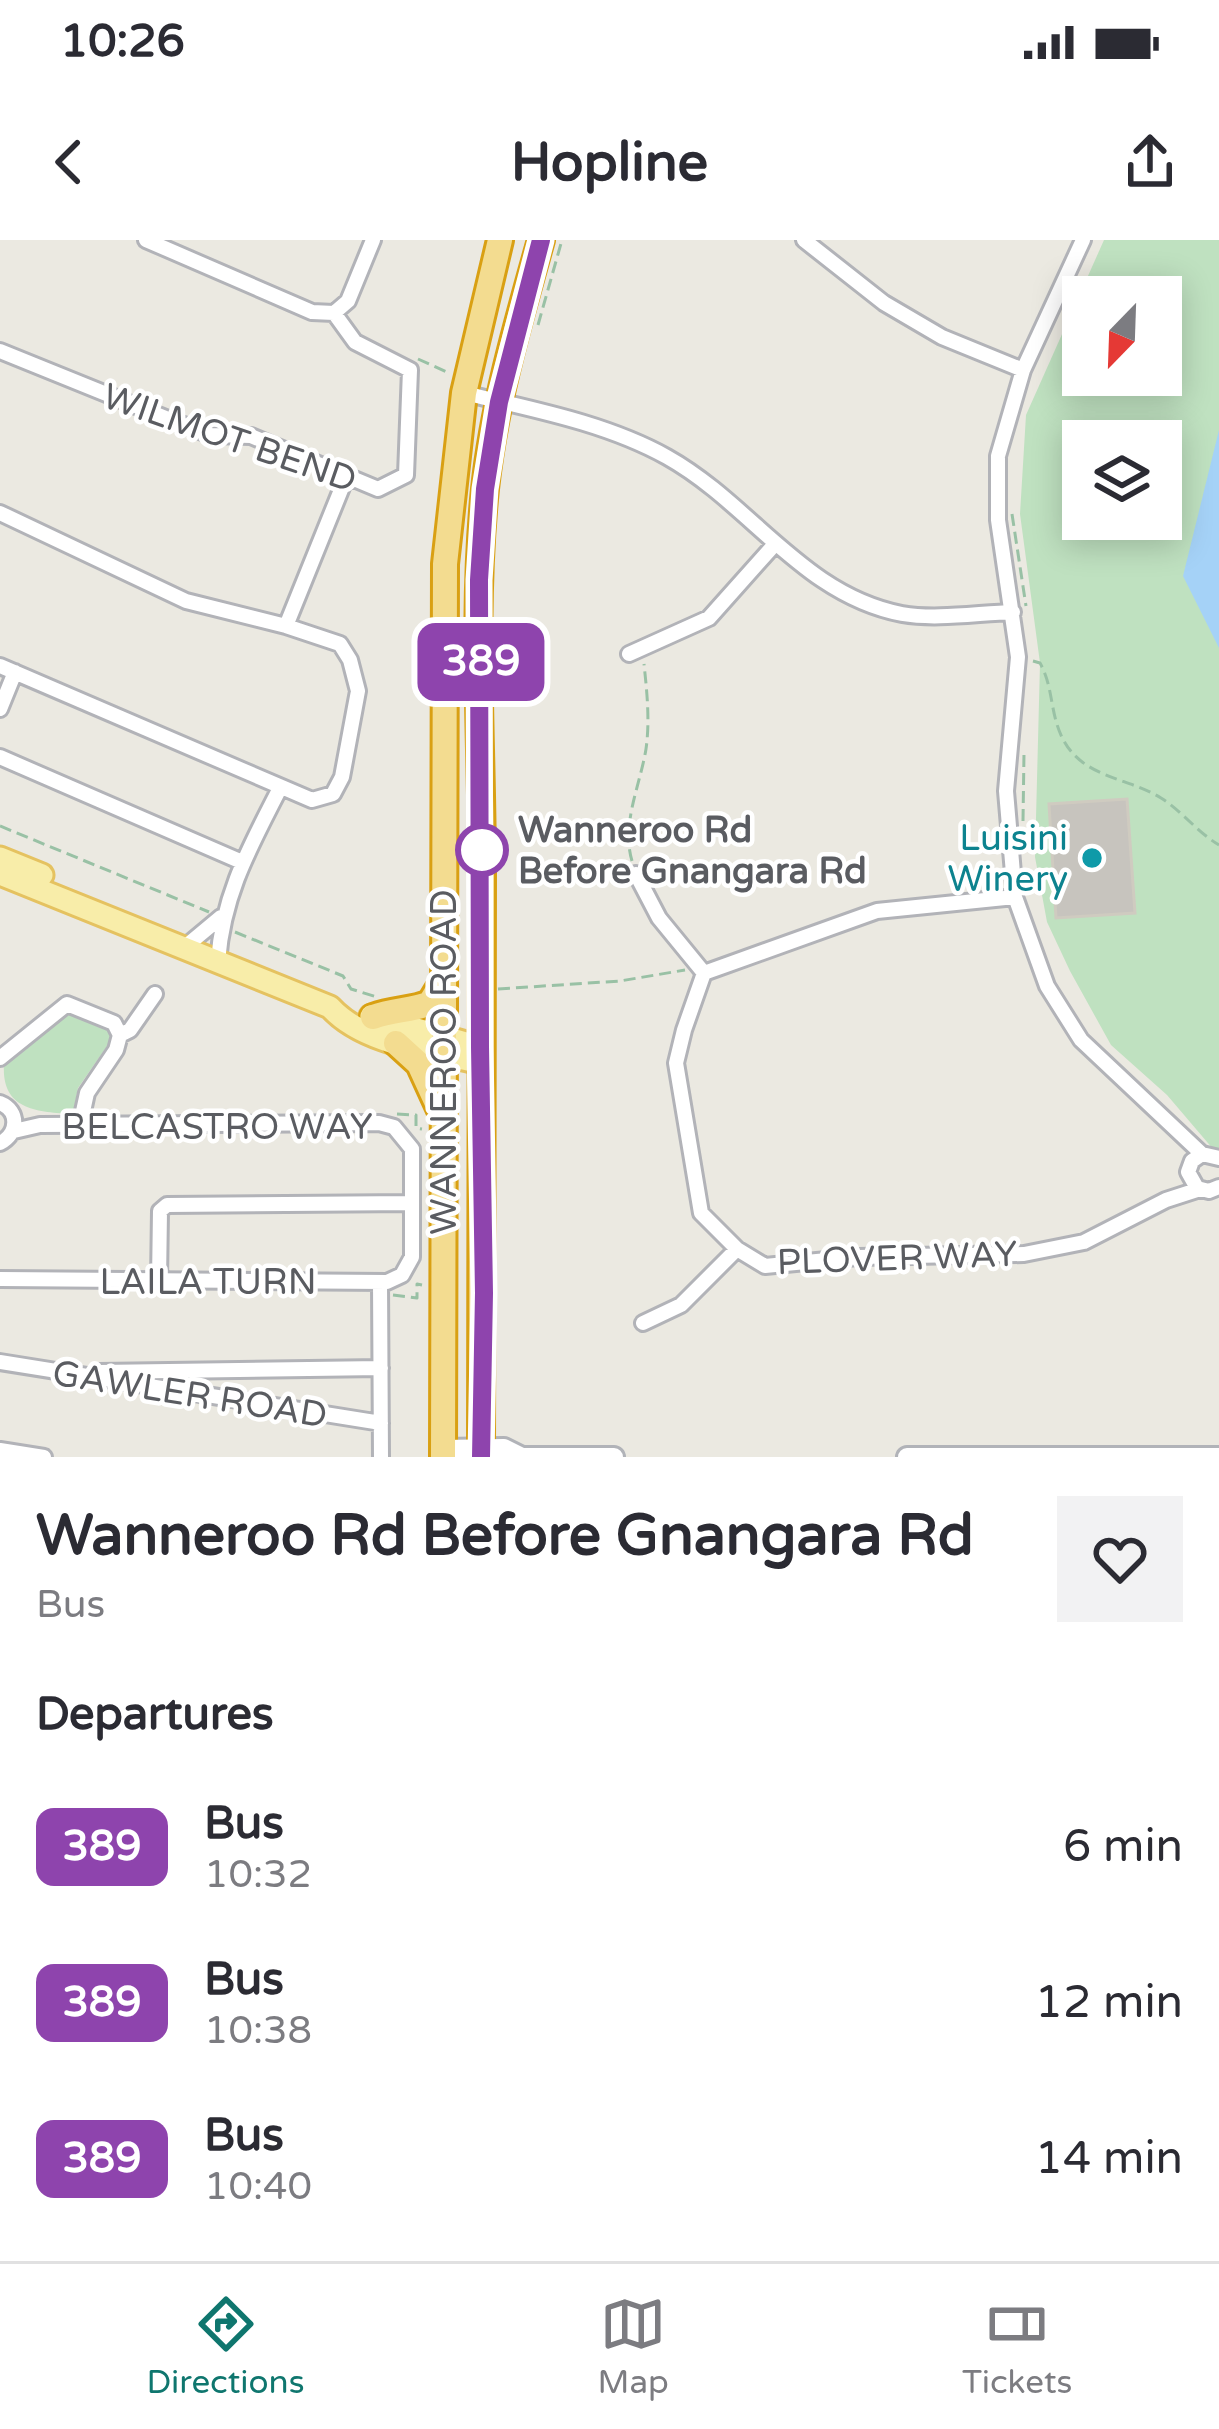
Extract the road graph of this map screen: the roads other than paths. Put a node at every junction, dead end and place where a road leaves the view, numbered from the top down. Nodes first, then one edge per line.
1 (146, 240) edge
2 (373, 240) edge
3 (500, 240) edge
4 (541, 240) edge
5 (804, 240) edge
6 (1083, 240) edge
7 (334, 313) junction
8 (0, 351) edge
9 (1023, 370) junction
10 (464, 393) junction
11 (499, 402) junction
12 (347, 475) junction
13 (0, 513) edge
14 (775, 544) junction
15 (1020, 615) junction
16 (286, 626) junction
17 (636, 653) road end
18 (8, 669) edge
19 (0, 709) edge
20 (0, 757) edge
21 (280, 788) junction
22 (0, 858) edge
23 (242, 862) junction
24 (0, 874) edge
25 (636, 874) road end
26 (1016, 897) junction
27 (221, 917) junction
28 (125, 922) junction
29 (185, 947) junction
30 (218, 961) junction
31 (701, 970) junction
32 (442, 982) junction
33 (155, 994) dead end
34 (330, 1007) junction
35 (373, 1017) junction
36 (120, 1035) junction
37 (396, 1042) junction
38 (442, 1045) junction
39 (480, 1055) junction
40 (0, 1058) edge
41 (0, 1086) edge
42 (434, 1123) junction
43 (80, 1125) junction
44 (5, 1127) edge
45 (1219, 1158) edge
46 (1193, 1164) junction
47 (1212, 1192) edge
48 (1166, 1201) junction
49 (412, 1203) junction
50 (736, 1249) junction
51 (0, 1279) edge
52 (159, 1282) junction
53 (380, 1288) junction
54 (643, 1323) dead end
55 (0, 1362) edge
56 (381, 1368) junction
57 (97, 1377) junction
58 (381, 1423) junction
59 (0, 1450) edge
60 (481, 1452) edge
61 (443, 1453) edge
62 (44, 1457) edge
63 (381, 1457) edge
64 (522, 1457) edge
65 (614, 1457) edge
66 (907, 1457) edge
67 (1219, 1457) edge

1 - 7 street
2 - 7 street
3 - 10 highway, WANNEROO ROAD
4 - 11 highway, WANNEROO ROAD
5 - 9 street
6 - 9 street
7 - 12 street, WILMOT BEND
8 - 12 street, WILMOT BEND
9 - 15 street
10 - 11 street
10 - 32 highway, WANNEROO ROAD
11 - 14 street
11 - 39 highway, WANNEROO ROAD
12 - 16 street
13 - 16 street
14 - 15 street
14 - 17 street
15 - 26 street
16 - 21 street
18 - 19 street
18 - 21 street
20 - 23 street
21 - 23 street
22 - 28 main road
23 - 27 street
24 - 28 main road
25 - 31 street
26 - 31 street
26 - 46 street
27 - 29 street
27 - 30 street
28 - 29 main road
29 - 30 main road
30 - 34 main road
31 - 50 street, PLOVER WAY
32 - 35 highway
32 - 38 highway, WANNEROO ROAD
33 - 36 street
34 - 35 main road
34 - 37 main road
35 - 38 main road
36 - 40 street
36 - 43 street
37 - 38 main road
37 - 42 highway
38 - 39 main road
38 - 42 highway, WANNEROO ROAD
39 - 60 highway, WANNEROO ROAD
41 - 44 street
42 - 61 highway, WANNEROO ROAD
43 - 44 street, BELCASTRO WAY
43 - 49 street, BELCASTRO WAY
45 - 46 street
46 - 47 street
46 - 48 street, PLOVER WAY
47 - 48 street, PLOVER WAY
48 - 50 street, PLOVER WAY
49 - 52 street
49 - 53 street, BELCASTRO WAY
50 - 54 street
51 - 52 street, LAILA TURN
52 - 53 street, LAILA TURN
53 - 56 street
55 - 57 street, GAWLER ROAD
56 - 57 street
56 - 58 street
57 - 58 street, GAWLER ROAD
58 - 63 street
59 - 62 street
60 - 61 street
60 - 64 street
64 - 65 street
66 - 67 street

